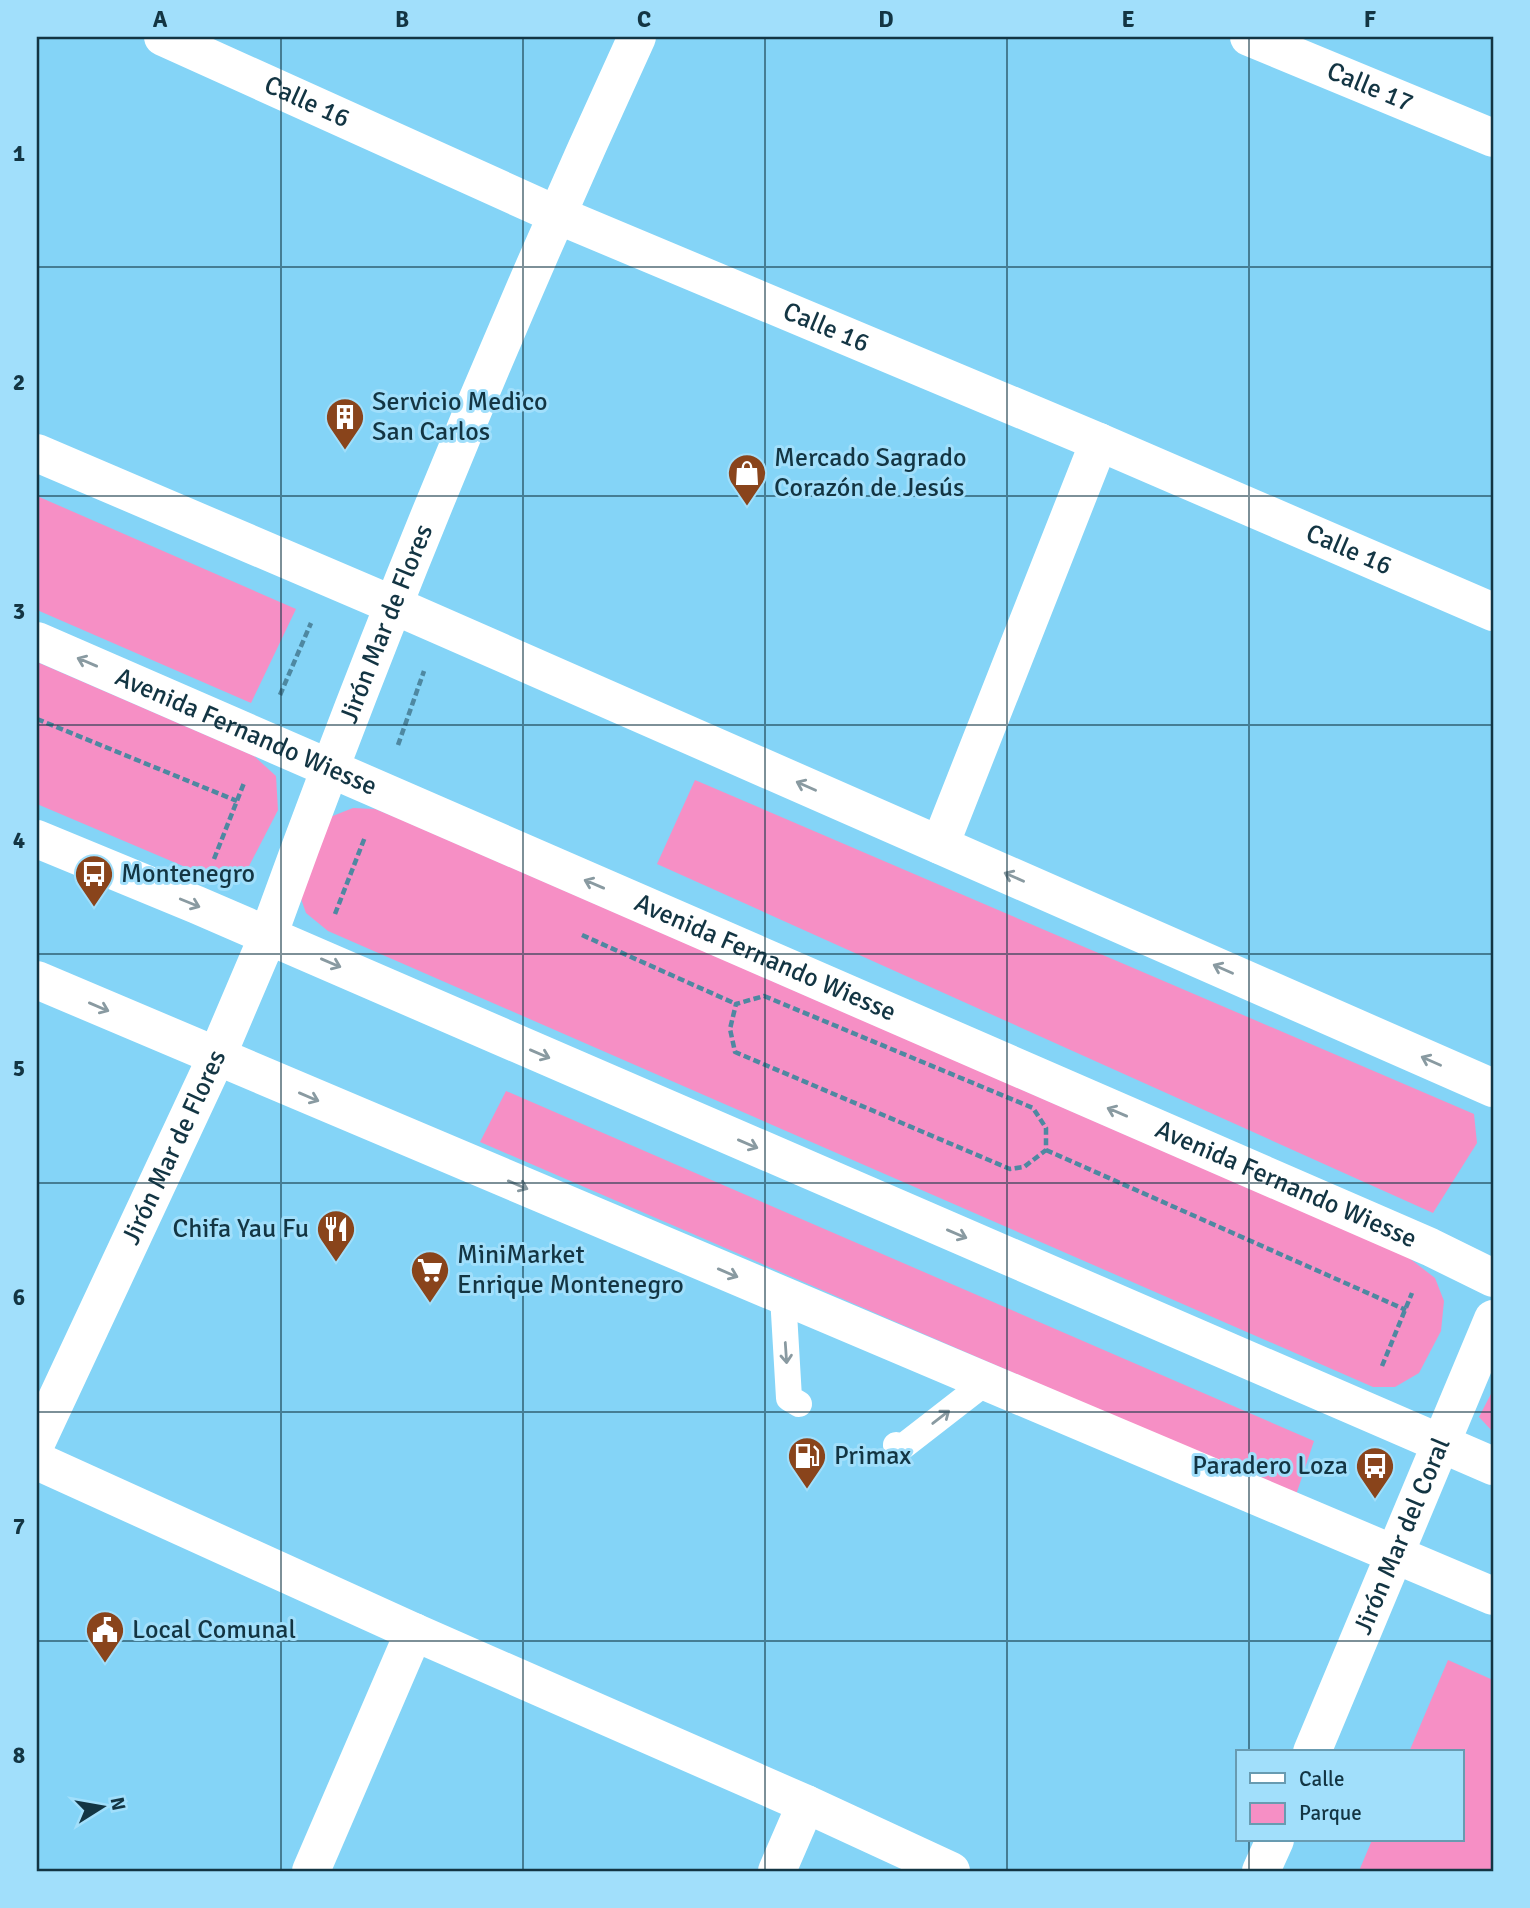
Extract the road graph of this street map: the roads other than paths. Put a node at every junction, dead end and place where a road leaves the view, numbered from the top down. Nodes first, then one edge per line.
1 (637, 37) edge
2 (1248, 37) edge
3 (171, 38) edge
4 (1493, 138) edge
5 (555, 214) junction
6 (1099, 442) junction
7 (37, 453) edge
8 (393, 605) junction
9 (1493, 612) edge
10 (37, 641) edge
11 (329, 767) junction
12 (37, 839) edge
13 (940, 845) junction
14 (268, 936) junction
15 (37, 980) edge
16 (216, 1058) junction
17 (1493, 1088) edge
18 (1493, 1278) edge
19 (783, 1296) junction
20 (1493, 1320) edge
21 (986, 1382) junction
22 (799, 1404) dead end
23 (37, 1441) edge
24 (1441, 1444) junction
25 (896, 1445) dead end
26 (37, 1461) edge
27 (1493, 1466) edge
28 (1395, 1554) junction
29 (1493, 1596) edge
30 (414, 1632) junction
31 (1313, 1750) edge
32 (806, 1804) junction
33 (1274, 1842) edge
34 (311, 1871) edge
35 (777, 1871) edge
36 (951, 1871) edge
37 (1261, 1871) edge

1 - 5 main road, Jirón Mar de Flores
2 - 4 main road, Calle 17
3 - 5 main road, Calle 16
5 - 6 main road, Calle 16
5 - 8 main road, Jirón Mar de Flores
6 - 9 main road, Calle 16
6 - 13 main road
7 - 8 main road
8 - 11 main road, Jirón Mar de Flores
13 -> 8 main road
11 -> 10 main road, Avenida Fernando Wiesse
11 - 14 main road, Jirón Mar de Flores
18 -> 11 main road, Avenida Fernando Wiesse
12 -> 14 main road
17 -> 13 main road
14 - 16 main road, Jirón Mar de Flores
14 -> 24 main road
15 -> 16 main road
16 -> 19 main road
16 - 23 main road, Jirón Mar de Flores
19 - 21 main road
19 -> 22 lane
20 - 24 main road, Jirón Mar del Coral
25 -> 21 lane
21 - 28 main road
24 - 27 main road
24 - 28 main road, Jirón Mar del Coral
26 - 30 main road
28 - 29 main road
28 - 31 main road, Jirón Mar del Coral
30 - 32 main road
30 - 34 main road
32 - 35 main road
32 - 36 main road
33 - 37 main road

